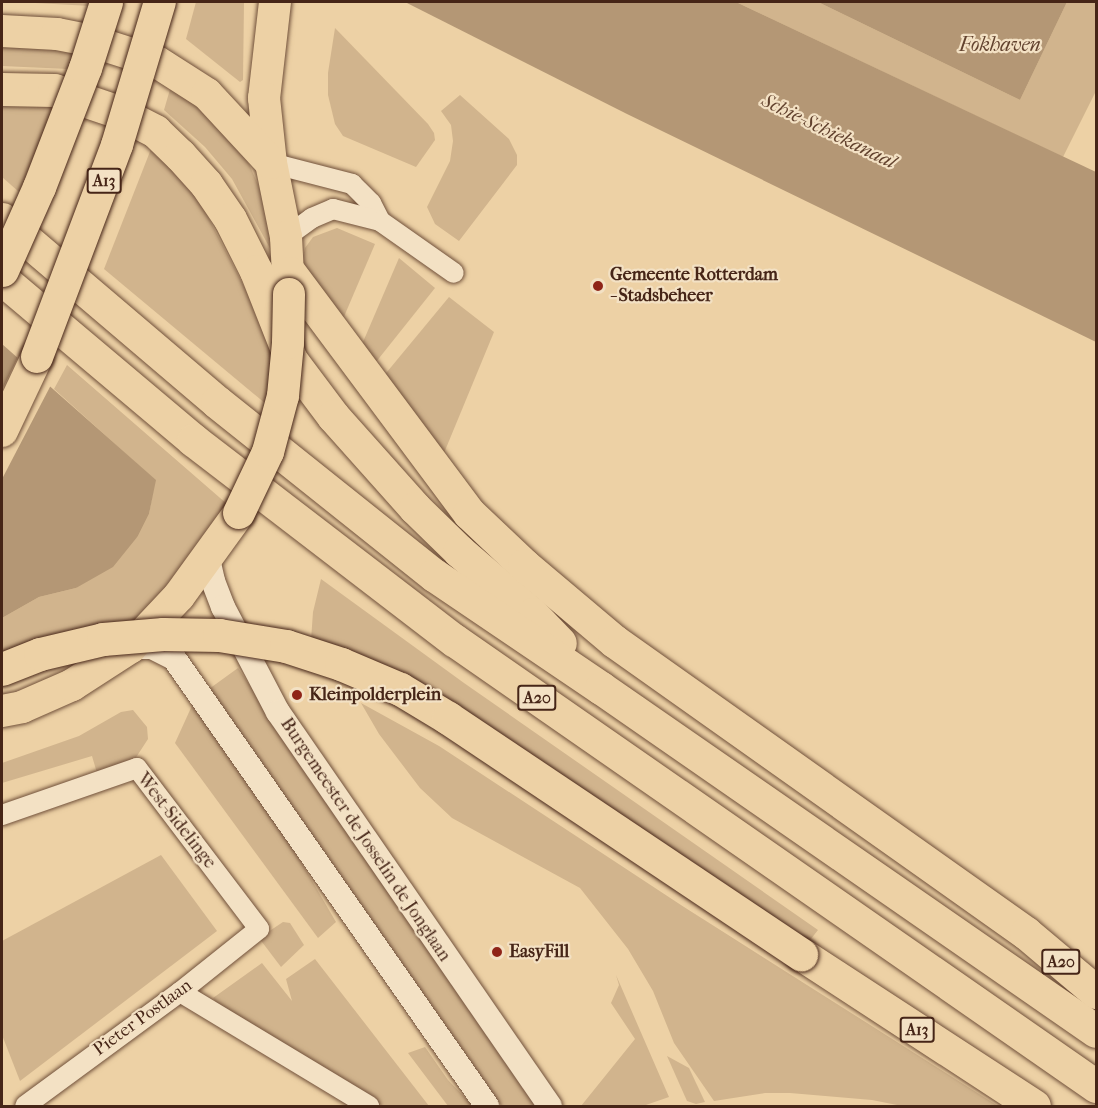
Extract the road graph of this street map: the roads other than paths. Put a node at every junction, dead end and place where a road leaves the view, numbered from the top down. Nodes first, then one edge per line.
1 (106, 2) edge
2 (160, 2) edge
3 (275, 2) edge
4 (2, 32) edge
5 (2, 89) edge
6 (271, 164) junction
7 (2, 219) edge
8 (380, 221) junction
9 (286, 237) junction
10 (2, 270) edge
11 (454, 273) dead end
12 (2, 279) edge
13 (289, 284) junction
14 (2, 431) edge
15 (208, 559) junction
16 (131, 647) junction
17 (2, 669) edge
18 (601, 688) junction
19 (2, 711) edge
20 (2, 815) edge
21 (260, 929) joint
22 (180, 992) junction
23 (1096, 992) edge
24 (1096, 1031) edge
25 (1096, 1086) edge
26 (25, 1107) edge
27 (369, 1107) edge
28 (487, 1107) edge
29 (550, 1107) edge
30 (1034, 1107) edge

1 - 10 highway, bridge
2 - 14 main road, A13, bridge
3 - 6 main road
4 - 6 main road
5 - 18 highway, A20
6 - 8 street
6 - 9 main road
7 - 18 highway, A20
8 - 9 street
8 - 11 street
9 - 13 main road
12 - 25 highway, A20
13 - 15 main road, bridge
13 - 23 highway, A20
15 - 16 main road
15 - 29 street, Burgemeester de Josselin de Jonglaan
16 - 19 main road
16 - 28 street
17 - 30 highway, A13, bridge
18 - 24 highway, A20
20 - 21 street, West-Sidelinge
21 - 22 street, Pieter Postlaan
22 - 26 street, Pieter Postlaan
22 - 27 street

